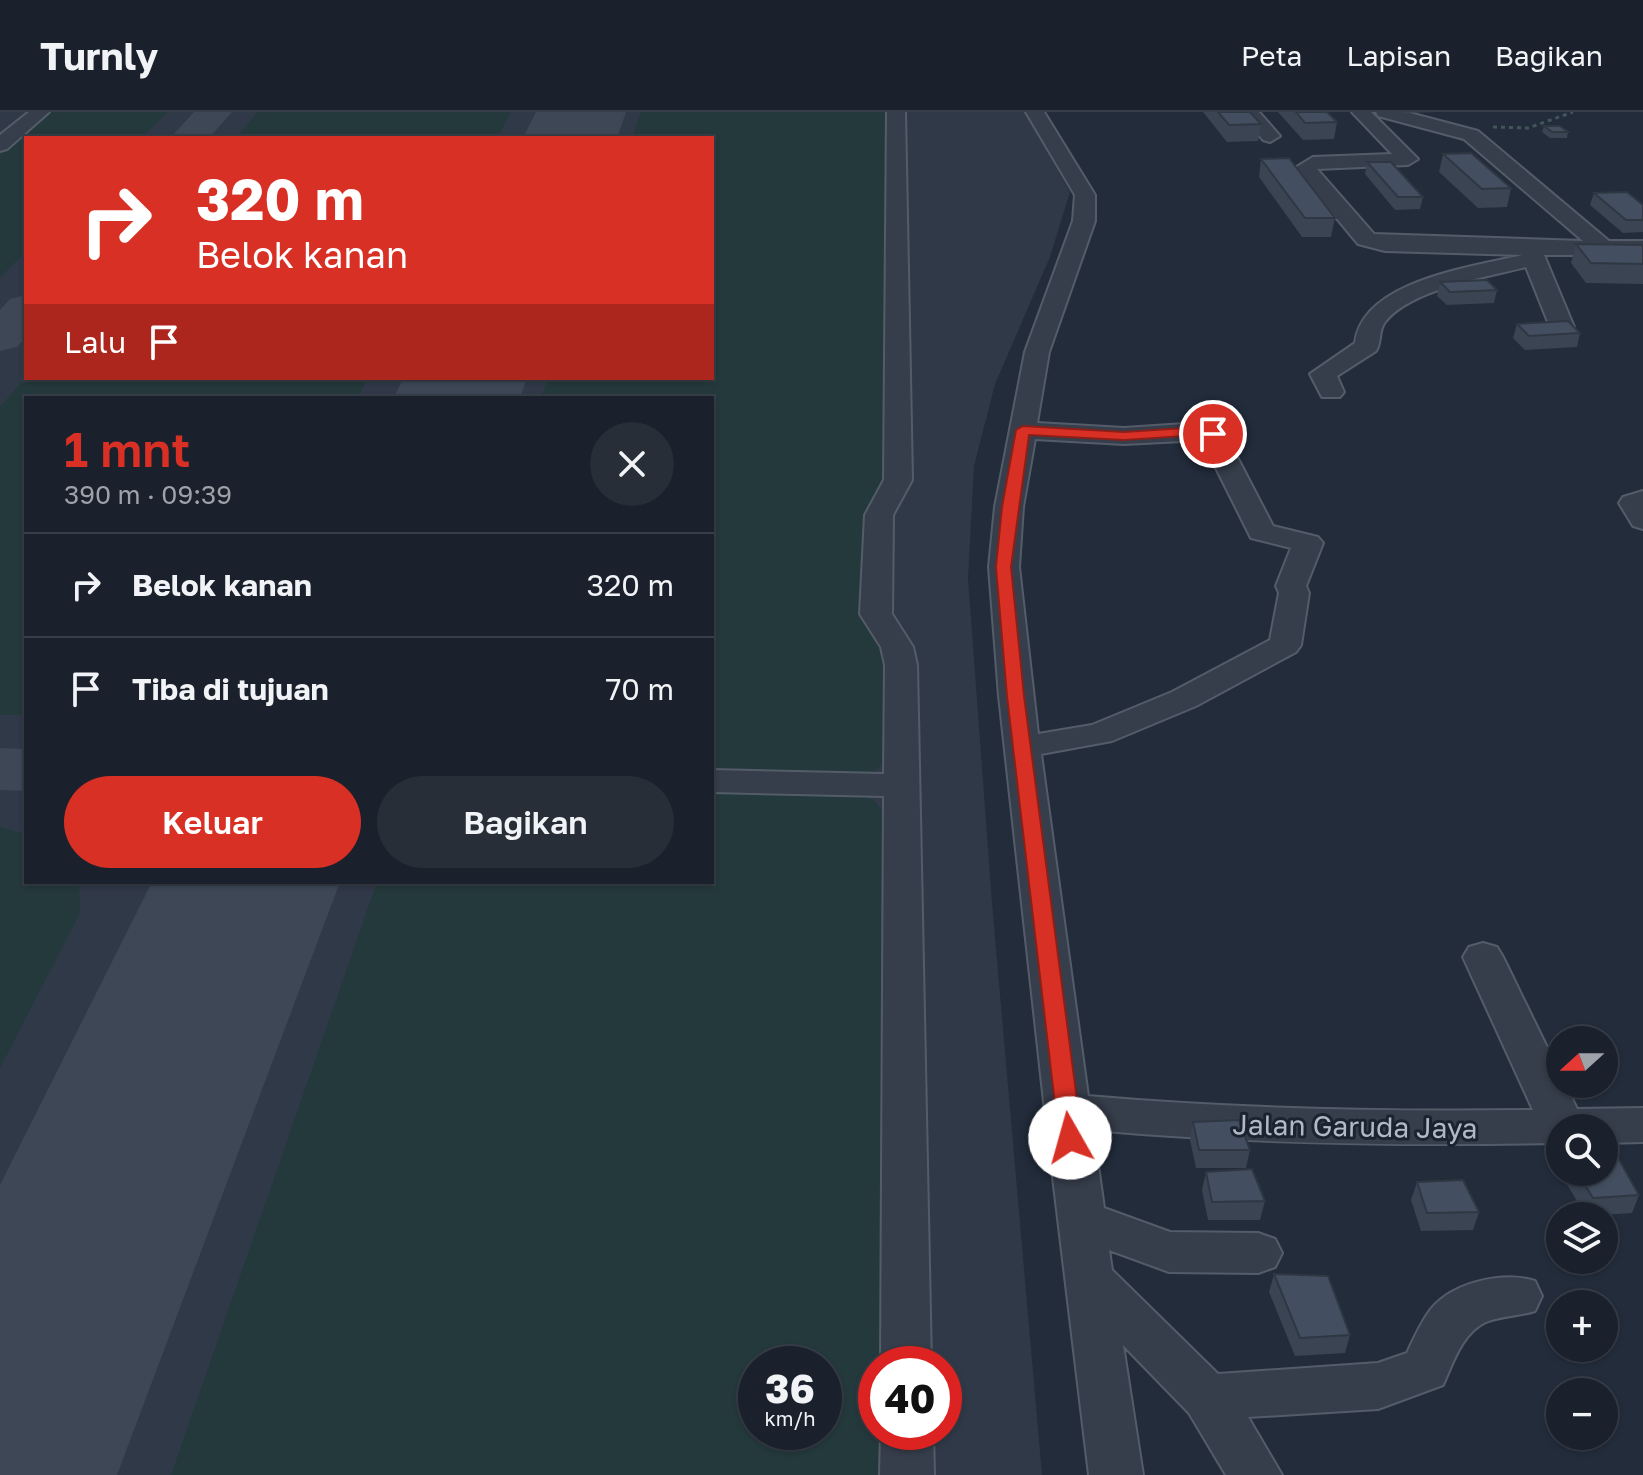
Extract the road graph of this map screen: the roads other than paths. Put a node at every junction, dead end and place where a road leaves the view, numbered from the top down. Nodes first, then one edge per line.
1 (40, 112) edge
2 (896, 112) edge
3 (1035, 112) edge
4 (1249, 112) edge
5 (1361, 112) edge
6 (1385, 112) edge
7 (1270, 136) dead end
8 (0, 145) edge
9 (1471, 159) edge
10 (1503, 159) junction
11 (1604, 248) junction
12 (1643, 248) edge
13 (1532, 253) junction
14 (1562, 327) edge
15 (1331, 392) dead end
16 (1023, 430) junction
17 (1643, 500) edge
18 (1643, 520) edge
19 (1023, 747) junction
20 (714, 781) edge
21 (902, 785) junction
22 (1483, 957) dead end
23 (1067, 1111) junction
24 (1557, 1114) edge
25 (1618, 1125) edge
26 (1643, 1125) edge
27 (1546, 1126) edge
28 (1081, 1219) junction
29 (1258, 1253) dead end
30 (1089, 1278) junction
31 (1518, 1296) dead end
32 (906, 1346) edge
33 (1207, 1397) junction
34 (907, 1450) edge
35 (907, 1475) edge
36 (1116, 1475) edge
37 (1255, 1475) edge

1 - 8 street
2 - 21 street
3 - 16 street
4 - 7 street
5 - 13 street
6 - 10 street
9 - 10 street
10 - 11 street
11 - 12 street
11 - 13 street
13 - 14 street
13 - 15 street
16 - 19 street
16 - 19 street
17 - 18 street
19 - 23 street
20 - 21 street
21 - 32 street
22 - 24 street
23 - 27 street, Jalan Garuda Jaya
23 - 28 street
25 - 26 street, Jalan Garuda Jaya
28 - 29 street
28 - 30 street
30 - 33 street
30 - 36 street
31 - 33 street
33 - 37 street
34 - 35 street

